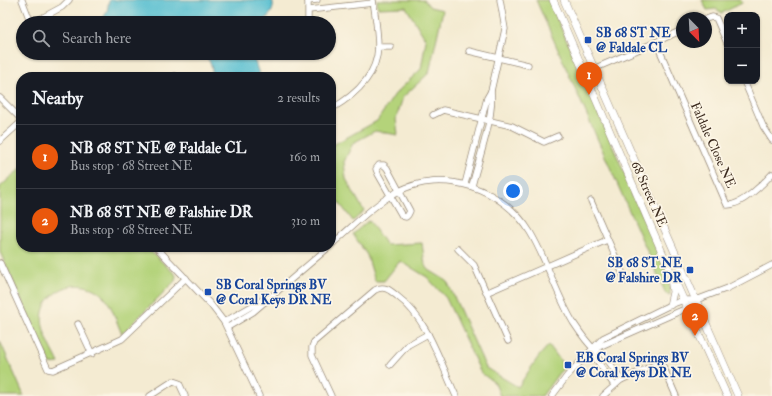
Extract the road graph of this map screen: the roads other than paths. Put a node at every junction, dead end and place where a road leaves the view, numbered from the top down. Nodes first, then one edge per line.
1 (22, 0) edge
2 (69, 0) edge
3 (308, 0) edge
4 (317, 0) edge
5 (500, 0) edge
6 (553, 0) edge
7 (564, 0) edge
8 (373, 1) edge
9 (309, 10) junction
10 (27, 16) edge
11 (45, 16) edge
12 (309, 16) edge
13 (712, 17) edge
14 (676, 33) edge
15 (724, 36) edge
16 (656, 42) junction
17 (378, 47) junction
18 (390, 47) dead end
19 (469, 51) dead end
20 (499, 59) junction
21 (528, 65) dead end
22 (593, 69) junction
23 (584, 73) junction
24 (745, 84) edge
25 (0, 98) edge
26 (336, 106) edge
27 (16, 114) edge
28 (433, 115) dead end
29 (485, 121) junction
30 (16, 127) edge
31 (558, 136) dead end
32 (772, 140) edge
33 (0, 141) edge
34 (772, 174) edge
35 (465, 184) junction
36 (472, 186) junction
37 (399, 191) junction
38 (390, 196) junction
39 (591, 201) dead end
40 (607, 240) junction
41 (336, 241) edge
42 (458, 249) dead end
43 (161, 252) edge
44 (323, 252) edge
45 (0, 263) edge
46 (772, 265) edge
47 (547, 266) junction
48 (668, 266) junction
49 (186, 278) junction
50 (626, 281) dead end
51 (488, 292) junction
52 (684, 300) junction
53 (696, 300) junction
54 (670, 305) junction
55 (687, 308) junction
56 (78, 324) dead end
57 (226, 324) junction
58 (428, 334) junction
59 (508, 341) dead end
60 (594, 349) junction
61 (92, 354) junction
62 (390, 365) dead end
63 (622, 380) junction
64 (614, 385) junction
65 (150, 396) edge
66 (185, 396) edge
67 (259, 396) edge
68 (331, 396) edge
69 (456, 396) edge
70 (552, 396) edge
71 (603, 396) edge
72 (676, 396) edge
73 (727, 396) edge
74 (738, 396) edge

1 - 10 street
2 - 11 street
3 - 4 street
3 - 9 street
5 - 20 street
6 - 23 main road, 68 Street NE
7 - 22 main road, 68 Street NE
8 - 9 street
8 - 17 street
9 - 12 street
13 - 15 street
14 - 16 street
16 - 22 street
16 - 34 street, Faldale Close NE
17 - 18 street
17 - 26 street
19 - 20 street
20 - 21 street
20 - 29 street
22 - 23 street
22 - 53 main road, 68 Street NE
23 - 48 main road, 68 Street NE
24 - 32 street
25 - 27 street
28 - 29 street
29 - 31 street
29 - 35 street
29 - 36 street
30 - 33 street
35 - 36 street
35 - 37 street
36 - 47 street
37 - 38 street
37 - 38 street
37 - 38 street
38 - 41 street
39 - 40 street
40 - 47 street
40 - 50 street
42 - 51 street
43 - 49 street
44 - 57 street
45 - 61 street
46 - 53 street
47 - 51 street
47 - 60 street
48 - 52 main road, 68 Street NE
48 - 54 main road
49 - 57 street
49 - 61 street
51 - 59 street
52 - 53 street
52 - 54 street
52 - 55 main road, 68 Street NE
53 - 55 street
53 - 74 main road, 68 Street NE
54 - 60 street
55 - 60 street
55 - 73 main road, 68 Street NE
56 - 61 street
57 - 67 street
58 - 62 street
58 - 68 street
58 - 69 street
60 - 63 street
60 - 64 street
60 - 70 street
63 - 64 street
63 - 72 street
64 - 71 street
65 - 66 street

